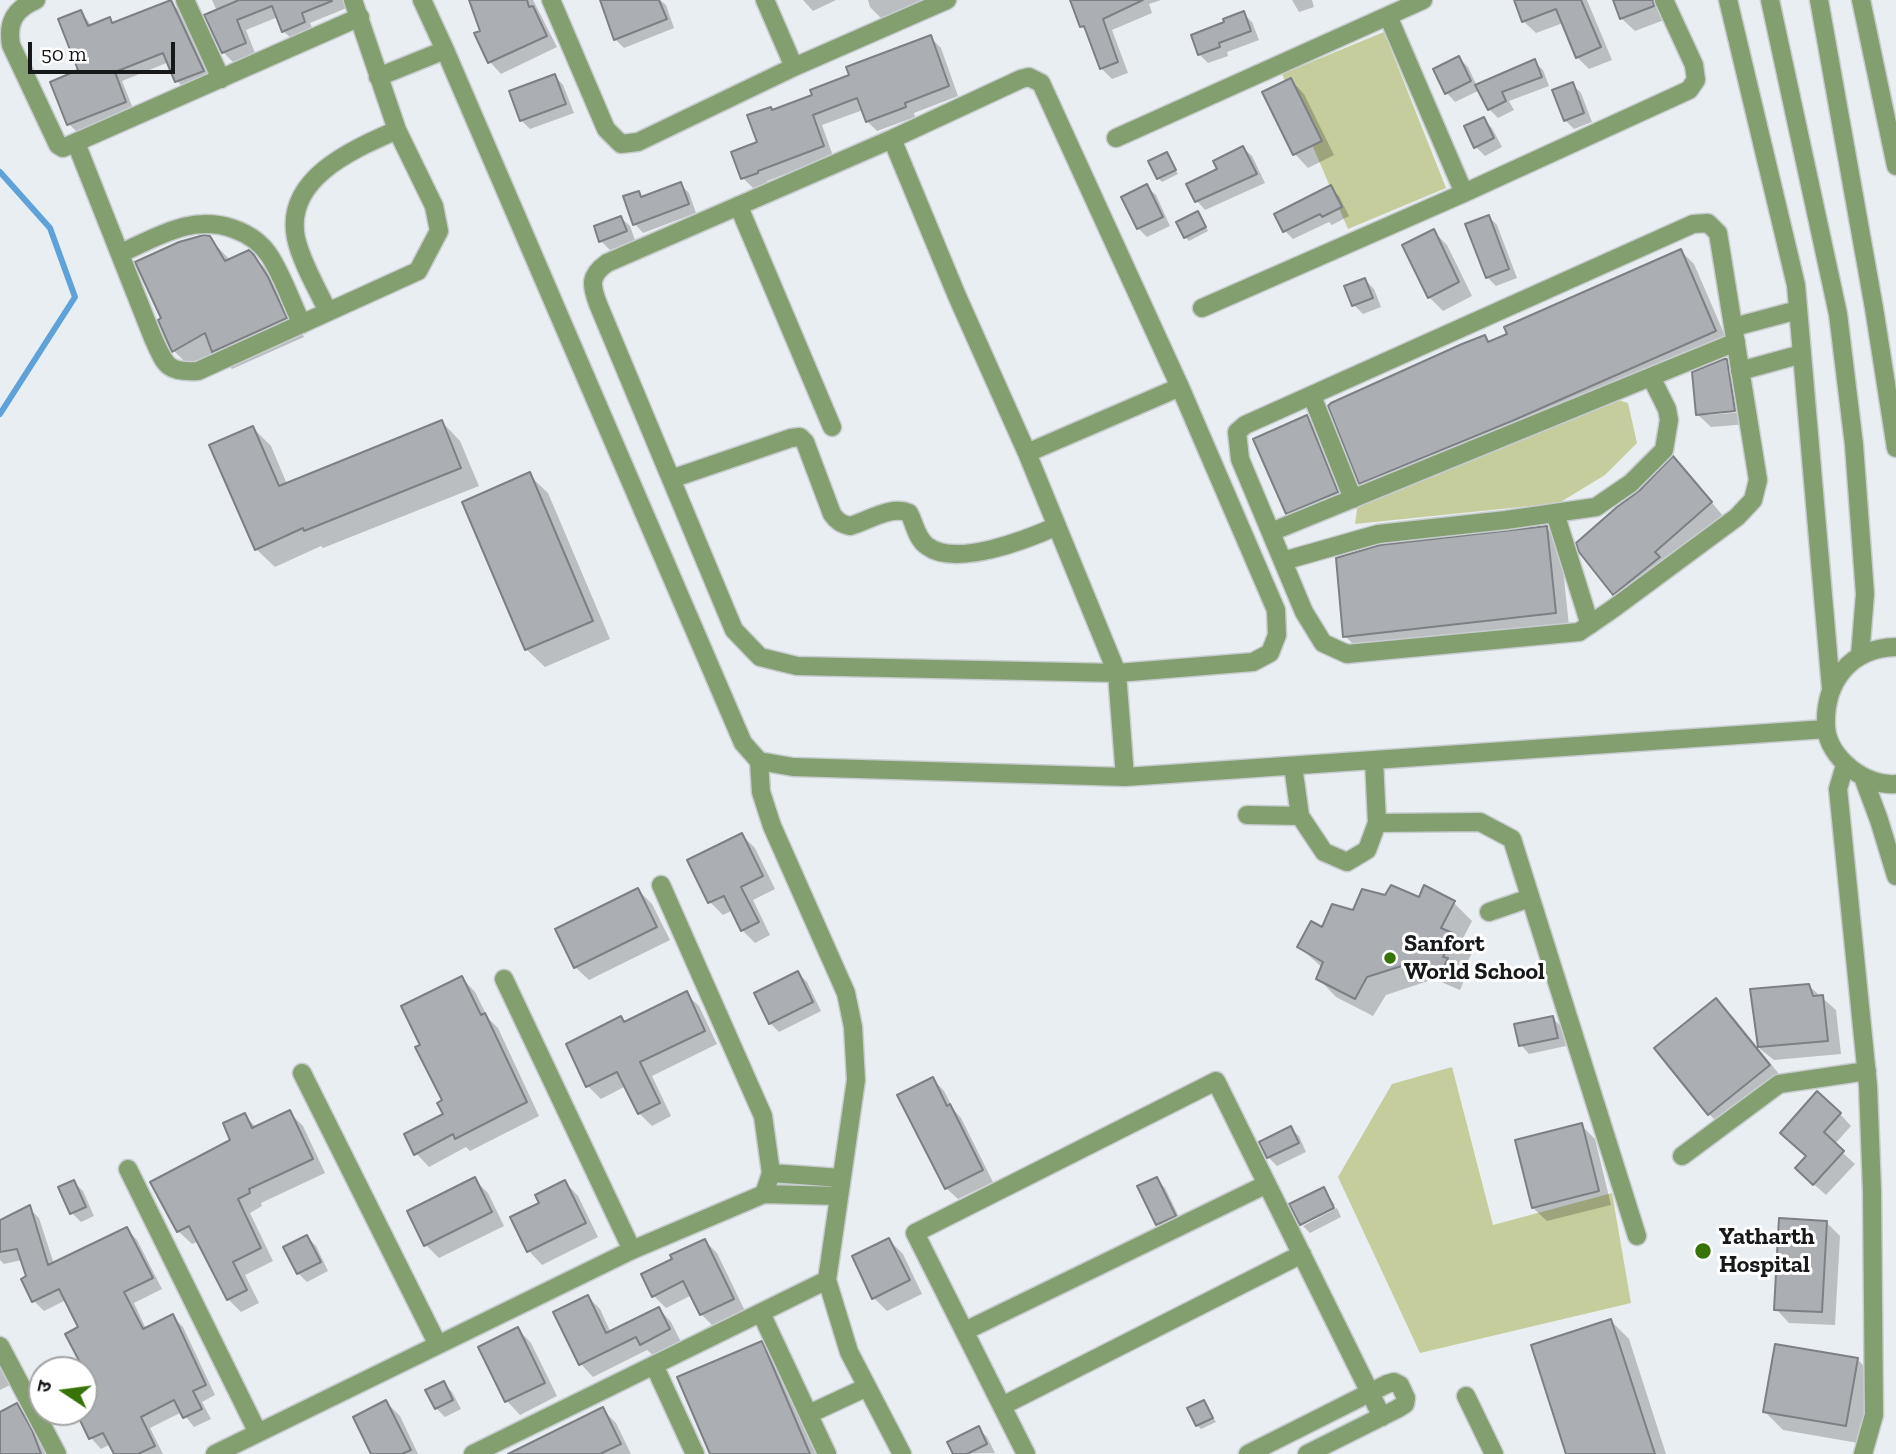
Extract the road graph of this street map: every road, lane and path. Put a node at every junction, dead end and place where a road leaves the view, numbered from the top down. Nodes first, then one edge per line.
1 (36, 0) edge
2 (185, 0) edge
3 (353, 0) edge
4 (422, 0) edge
5 (551, 0) edge
6 (765, 0) edge
7 (947, 0) edge
8 (1423, 0) edge
9 (1664, 0) edge
10 (1728, 0) edge
11 (1770, 0) edge
12 (1819, 0) edge
13 (1861, 0) edge
14 (1388, 16) junction
15 (360, 17) junction
16 (445, 50) junction
17 (794, 67) junction
18 (377, 77) junction
19 (221, 79) junction
20 (397, 130) junction
21 (1116, 138) dead end
22 (892, 139) junction
23 (76, 143) junction
24 (1896, 166) edge
25 (1464, 193) junction
26 (739, 207) junction
27 (121, 253) junction
28 (1202, 308) dead end
29 (1798, 310) junction
30 (328, 312) junction
31 (302, 324) junction
32 (1735, 335) junction
33 (1802, 354) junction
34 (1740, 371) junction
35 (1651, 377) junction
36 (1180, 387) junction
37 (1312, 396) junction
38 (832, 426) dead end
39 (1896, 448) edge
40 (1027, 453) junction
41 (670, 479) junction
42 (1353, 499) junction
43 (1555, 513) junction
44 (1058, 526) junction
45 (1271, 532) junction
46 (1283, 561) junction
47 (1590, 625) junction
48 (1896, 648) edge
49 (1860, 656) junction
50 (1117, 673) junction
51 (1831, 688) junction
52 (1826, 729) junction
53 (1374, 760) junction
54 (759, 761) junction
55 (1845, 765) junction
56 (1293, 766) junction
57 (1125, 777) junction
58 (1863, 777) junction
59 (1896, 783) edge
60 (1247, 815) dead end
61 (1300, 816) junction
62 (1377, 823) junction
63 (1896, 876) edge
64 (662, 885) dead end
65 (1530, 898) junction
66 (1489, 912) dead end
67 (504, 979) dead end
68 (1867, 1071) junction
69 (302, 1073) dead end
70 (1682, 1156) dead end
71 (128, 1169) dead end
72 (771, 1173) junction
73 (841, 1178) junction
74 (1267, 1184) junction
75 (764, 1194) junction
76 (839, 1196) junction
77 (1637, 1236) dead end
78 (632, 1250) junction
79 (1302, 1254) junction
80 (827, 1280) junction
81 (761, 1313) junction
82 (965, 1331) junction
83 (438, 1345) junction
84 (0, 1346) edge
85 (654, 1365) junction
86 (867, 1387) junction
87 (1371, 1393) junction
88 (1466, 1396) dead end
89 (1002, 1406) junction
90 (809, 1414) junction
91 (1382, 1417) junction
92 (258, 1433) junction
93 (57, 1454) edge
94 (215, 1454) edge
95 (473, 1454) edge
96 (695, 1454) edge
97 (827, 1454) edge
98 (902, 1454) edge
99 (1026, 1454) edge
100 (1248, 1454) edge
101 (1307, 1454) edge
102 (1494, 1454) edge
103 (1863, 1454) edge

1 - 23 street
2 - 19 street
3 - 15 street
4 - 16 street
5 - 17 street
6 - 17 street
7 - 17 street
8 - 14 street
9 - 25 street
10 - 29 street
11 - 49 street
12 - 39 street
13 - 24 street
14 - 21 street
14 - 25 street
15 - 18 street
15 - 19 street
16 - 18 street
16 - 54 street
18 - 20 street
19 - 23 street
20 - 30 street
20 - 30 street
22 - 26 street
22 - 36 street
22 - 40 street
23 - 27 street
25 - 28 street
26 - 38 street
26 - 41 street
27 - 31 street
27 - 31 street
29 - 32 street
29 - 33 street
30 - 31 street
32 - 34 street
32 - 35 street
32 - 37 street
33 - 34 street
33 - 51 street
34 - 47 street
35 - 42 street
35 - 43 street
36 - 40 street
36 - 50 street
37 - 42 street
37 - 45 street
40 - 44 street
41 - 44 street
41 - 50 street
42 - 45 street
43 - 46 street
43 - 47 street
44 - 50 street
45 - 46 street
46 - 47 street
48 - 49 street
49 - 51 street
50 - 57 street
51 - 52 street
52 - 53 street
52 - 55 street
53 - 56 street
53 - 62 street
54 - 57 street
54 - 73 street
55 - 58 street
55 - 68 street
56 - 57 street
56 - 61 street
58 - 59 street
58 - 63 street
60 - 61 street
61 - 62 street
62 - 65 street
64 - 72 street
65 - 66 street
65 - 77 street
67 - 78 street
68 - 70 street
68 - 103 street
69 - 83 street
71 - 92 street
72 - 73 street
72 - 75 street
73 - 76 street
74 - 79 street
74 - 82 street
74 - 82 street
75 - 76 street
75 - 78 street
76 - 80 street
78 - 83 street
79 - 87 street
79 - 89 street
80 - 81 street
80 - 86 street
81 - 85 street
81 - 90 street
82 - 89 street
83 - 92 street
84 - 93 street
85 - 95 street
85 - 96 street
86 - 90 street
86 - 98 street
87 - 91 street
87 - 91 street
87 - 100 street
88 - 102 street
89 - 99 street
90 - 97 street
91 - 101 street
92 - 94 street

